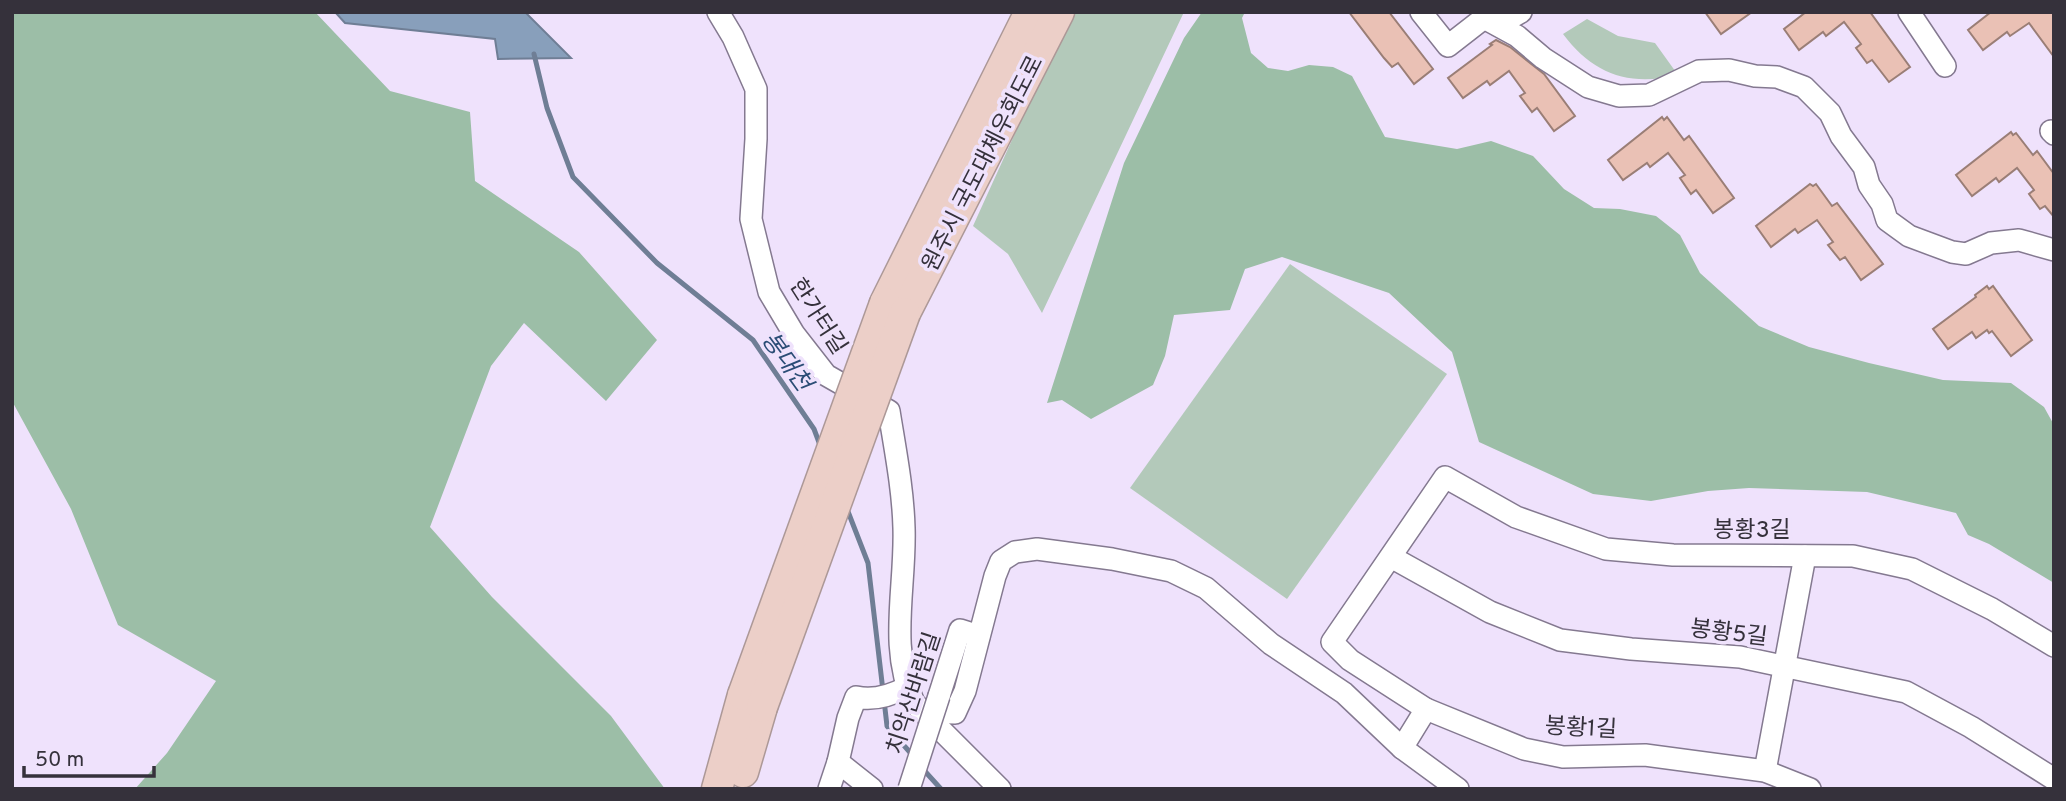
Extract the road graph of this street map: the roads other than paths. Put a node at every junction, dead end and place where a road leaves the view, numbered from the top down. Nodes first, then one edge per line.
1 (718, 12) edge
2 (1030, 12) edge
3 (1059, 12) edge
4 (1421, 12) edge
5 (1521, 12) edge
6 (1909, 12) edge
7 (1498, 26) junction
8 (1945, 66) dead end
9 (2054, 250) edge
10 (895, 308) junction
11 (1805, 556) junction
12 (1391, 557) junction
13 (979, 636) junction
14 (2054, 646) edge
15 (1786, 666) junction
16 (910, 699) junction
17 (753, 701) junction
18 (1426, 709) junction
19 (1402, 748) junction
20 (838, 762) junction
21 (1765, 771) junction
22 (2054, 779) edge
23 (717, 789) edge
24 (738, 789) edge
25 (829, 789) edge
26 (872, 789) edge
27 (909, 789) edge
28 (1000, 789) edge
29 (1458, 789) edge
30 (1810, 789) edge

1 - 16 street, 한가터길
2 - 10 highway, 원주시 국도대체우회도로
3 - 10 highway, 원주시 국도대체우회도로
4 - 7 street
5 - 7 street
6 - 8 street
7 - 9 street
10 - 17 highway, bridge
11 - 12 street, 봉황3길
11 - 14 street, 봉황3길
11 - 15 street
12 - 15 street, 봉황5길
12 - 18 street, 봉황1길
13 - 16 street
13 - 19 street
13 - 27 street, 치악산바람길, bridge
15 - 21 street
15 - 22 street, 봉황5길
16 - 20 street
16 - 28 street
17 - 23 highway
17 - 24 highway
18 - 19 street
18 - 21 street, 봉황1길
19 - 29 street
20 - 25 street
20 - 26 street
21 - 30 street, 봉황1길

